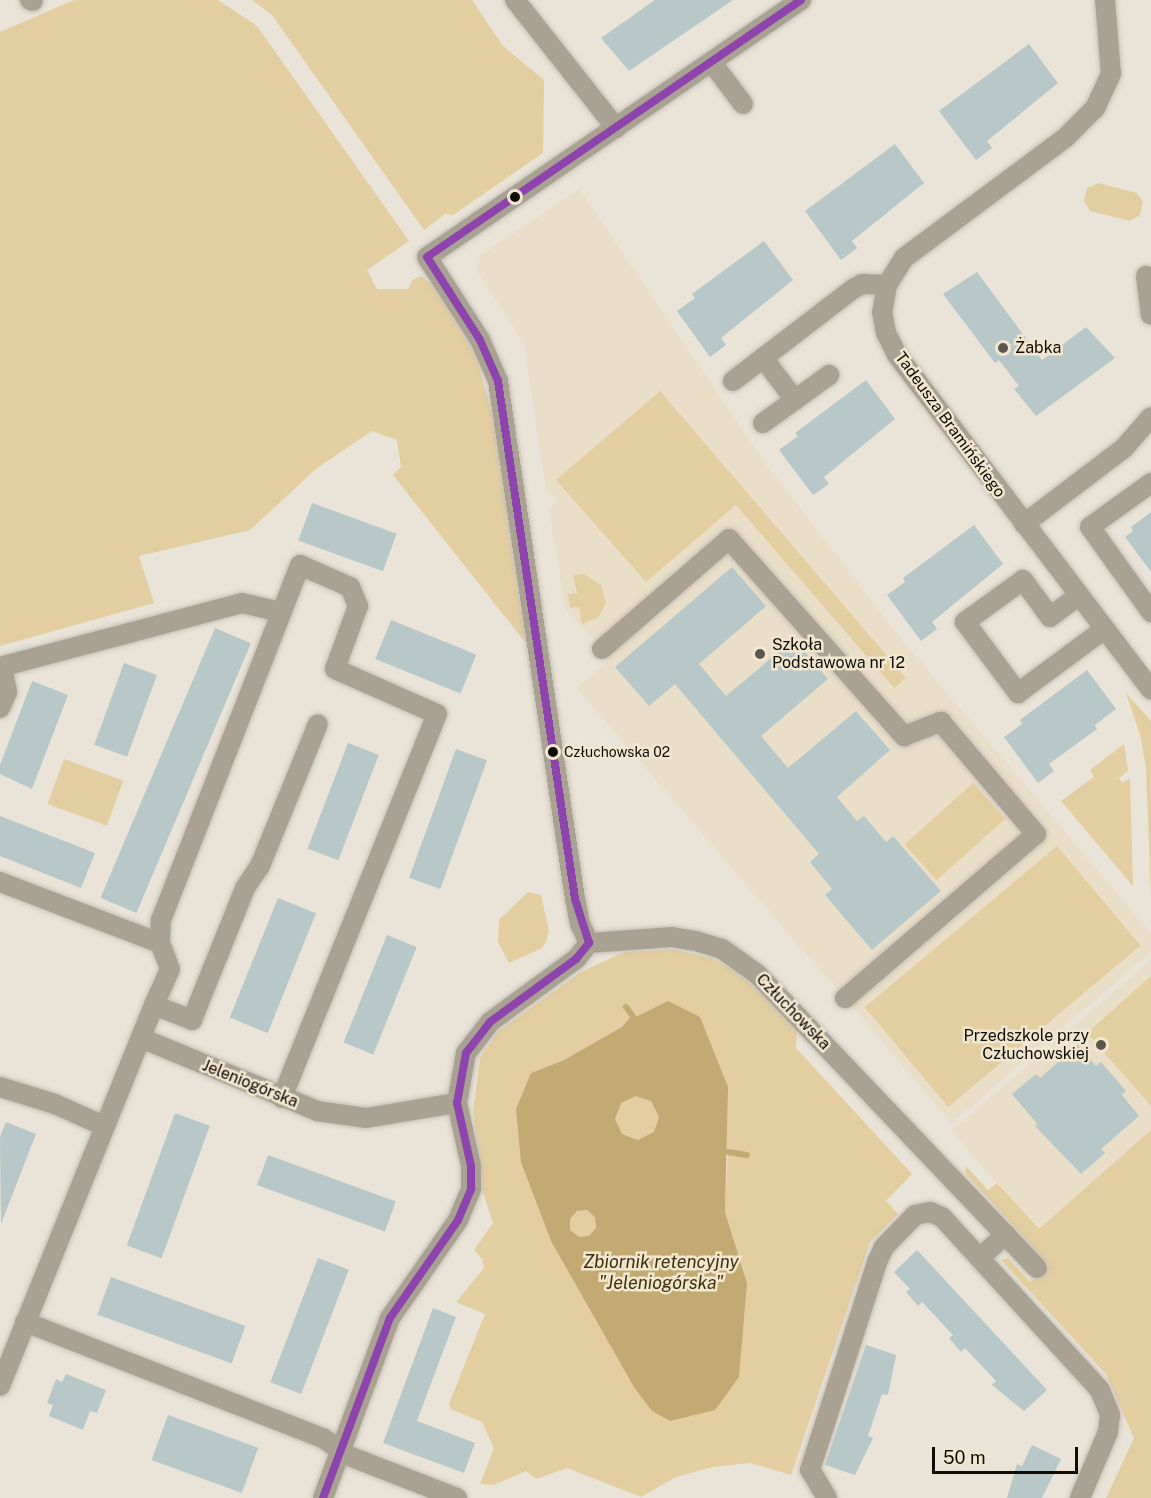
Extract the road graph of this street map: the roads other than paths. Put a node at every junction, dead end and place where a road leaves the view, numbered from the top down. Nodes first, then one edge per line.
1 (515, 0) edge
2 (801, 0) edge
3 (1105, 0) edge
4 (713, 64) junction
5 (743, 104) dead end
6 (616, 128) junction
7 (1146, 276) dead end
8 (886, 285) junction
9 (1151, 315) edge
10 (763, 358) junction
11 (829, 375) dead end
12 (733, 381) dead end
13 (795, 400) junction
14 (1151, 417) edge
15 (763, 423) dead end
16 (1151, 483) edge
17 (1024, 524) junction
18 (1078, 596) junction
19 (281, 612) junction
20 (1151, 612) edge
21 (1103, 630) junction
22 (602, 649) dead end
23 (1, 667) edge
24 (1151, 690) edge
25 (0, 708) edge
26 (318, 724) dead end
27 (0, 882) edge
28 (160, 943) junction
29 (589, 943) junction
30 (845, 998) dead end
31 (154, 1005) junction
32 (141, 1038) junction
33 (1, 1090) edge
34 (282, 1098) junction
35 (457, 1103) junction
36 (104, 1126) junction
37 (1006, 1234) junction
38 (980, 1258) junction
39 (1037, 1268) dead end
40 (26, 1322) junction
41 (5, 1356) edge
42 (0, 1386) edge
43 (340, 1450) junction
44 (323, 1498) edge
45 (457, 1498) edge
46 (827, 1498) edge
47 (1080, 1498) edge

1 - 6 street
2 - 4 street
3 - 8 street, Tadeusza Bramińskiego
4 - 5 street
4 - 6 street
6 - 29 street
7 - 9 street
8 - 10 street
8 - 17 street, Tadeusza Bramińskiego
10 - 12 street
10 - 13 street
11 - 13 street
13 - 15 street
14 - 17 street
16 - 20 street
17 - 18 street, Tadeusza Bramińskiego
18 - 21 street, Tadeusza Bramińskiego
18 - 21 street
19 - 23 street
19 - 28 street
19 - 34 street
21 - 24 street, Tadeusza Bramińskiego
22 - 30 street
23 - 25 street
26 - 31 street
27 - 28 street
28 - 31 street
29 - 35 street
29 - 37 street, Człuchowska
31 - 32 street
32 - 34 street, Jeleniogórska
32 - 36 street
33 - 36 street
34 - 35 street, Jeleniogórska
35 - 43 street
36 - 40 street
37 - 38 street
37 - 39 street, Człuchowska
38 - 46 street
38 - 47 street
40 - 41 street
40 - 43 street
41 - 42 street
43 - 44 street
43 - 45 street

